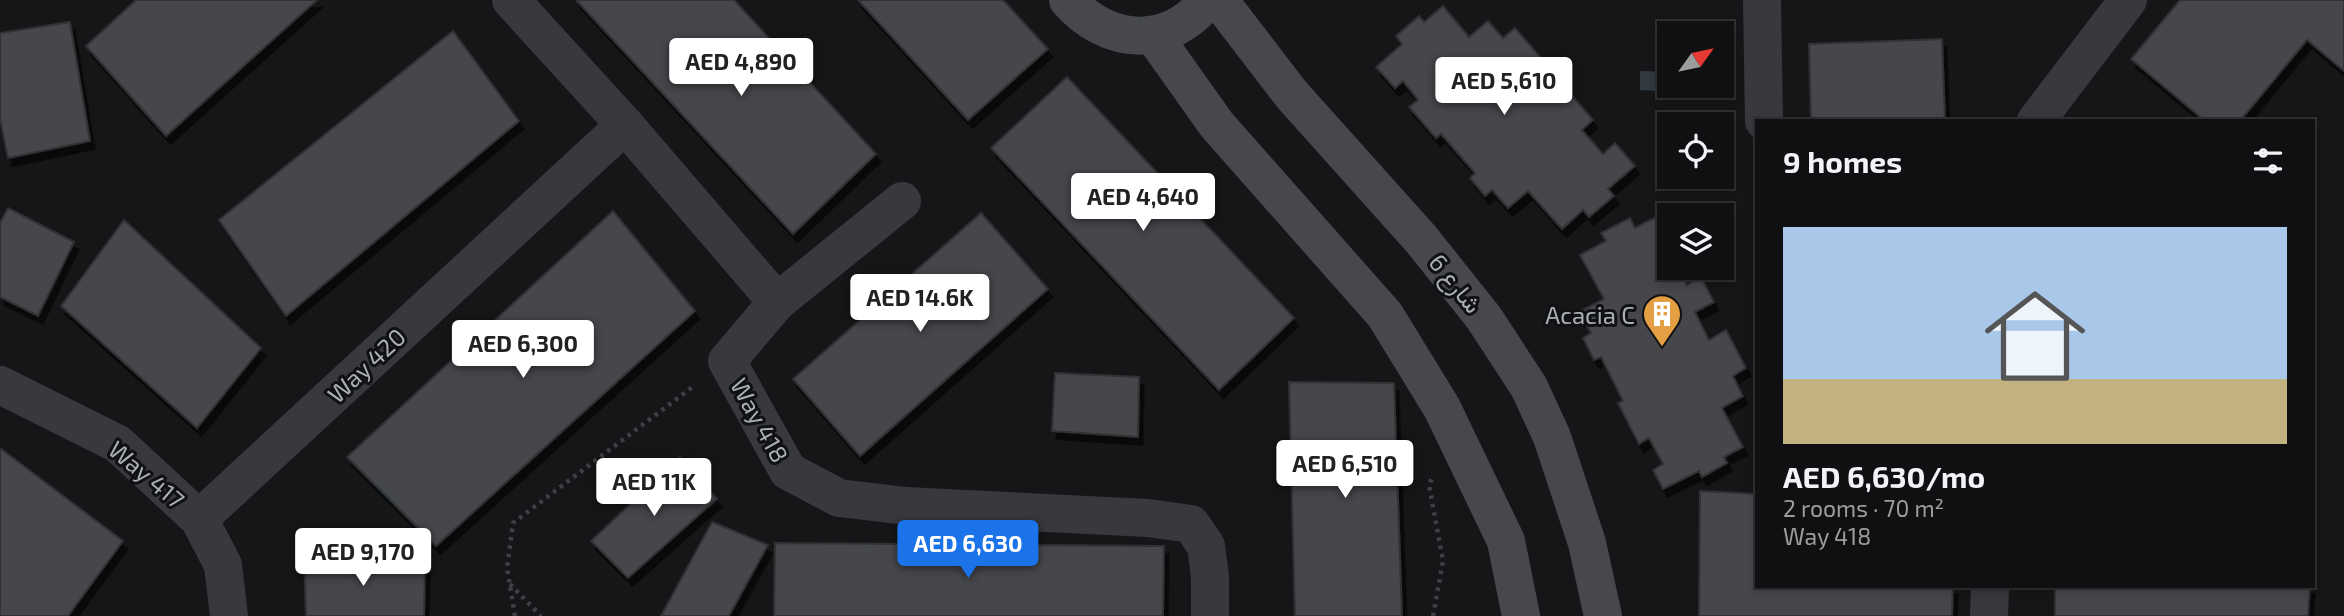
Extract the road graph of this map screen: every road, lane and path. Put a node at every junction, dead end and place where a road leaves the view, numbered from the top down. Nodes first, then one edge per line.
1 (510, 0) edge
2 (1068, 0) edge
3 (1208, 0) edge
4 (1219, 0) edge
5 (1762, 0) edge
6 (2128, 0) edge
7 (1153, 35) junction
8 (1764, 119) edge
9 (2038, 119) edge
10 (625, 125) junction
11 (902, 201) dead end
12 (777, 302) junction
13 (727, 361) junction
14 (0, 385) edge
15 (1470, 466) junction
16 (200, 519) junction
17 (510, 584) junction
18 (1990, 588) edge
19 (229, 616) edge
20 (515, 616) edge
21 (541, 616) edge
22 (1210, 616) edge
23 (1433, 616) edge
24 (1521, 616) edge
25 (1603, 616) edge
26 (1989, 616) edge

1 - 10 street
2 - 7 street
3 - 7 street
4 - 25 street, شارع 6
5 - 8 street
6 - 9 street
7 - 15 street
10 - 12 street
10 - 16 street, Way 420
11 - 12 street, Way 418
12 - 13 street, Way 418
13 - 17 path
13 - 22 street, Way 418
14 - 16 street, Way 417
15 - 23 path
15 - 24 street
16 - 19 street, Way 417
17 - 20 path
17 - 21 path
18 - 26 street

